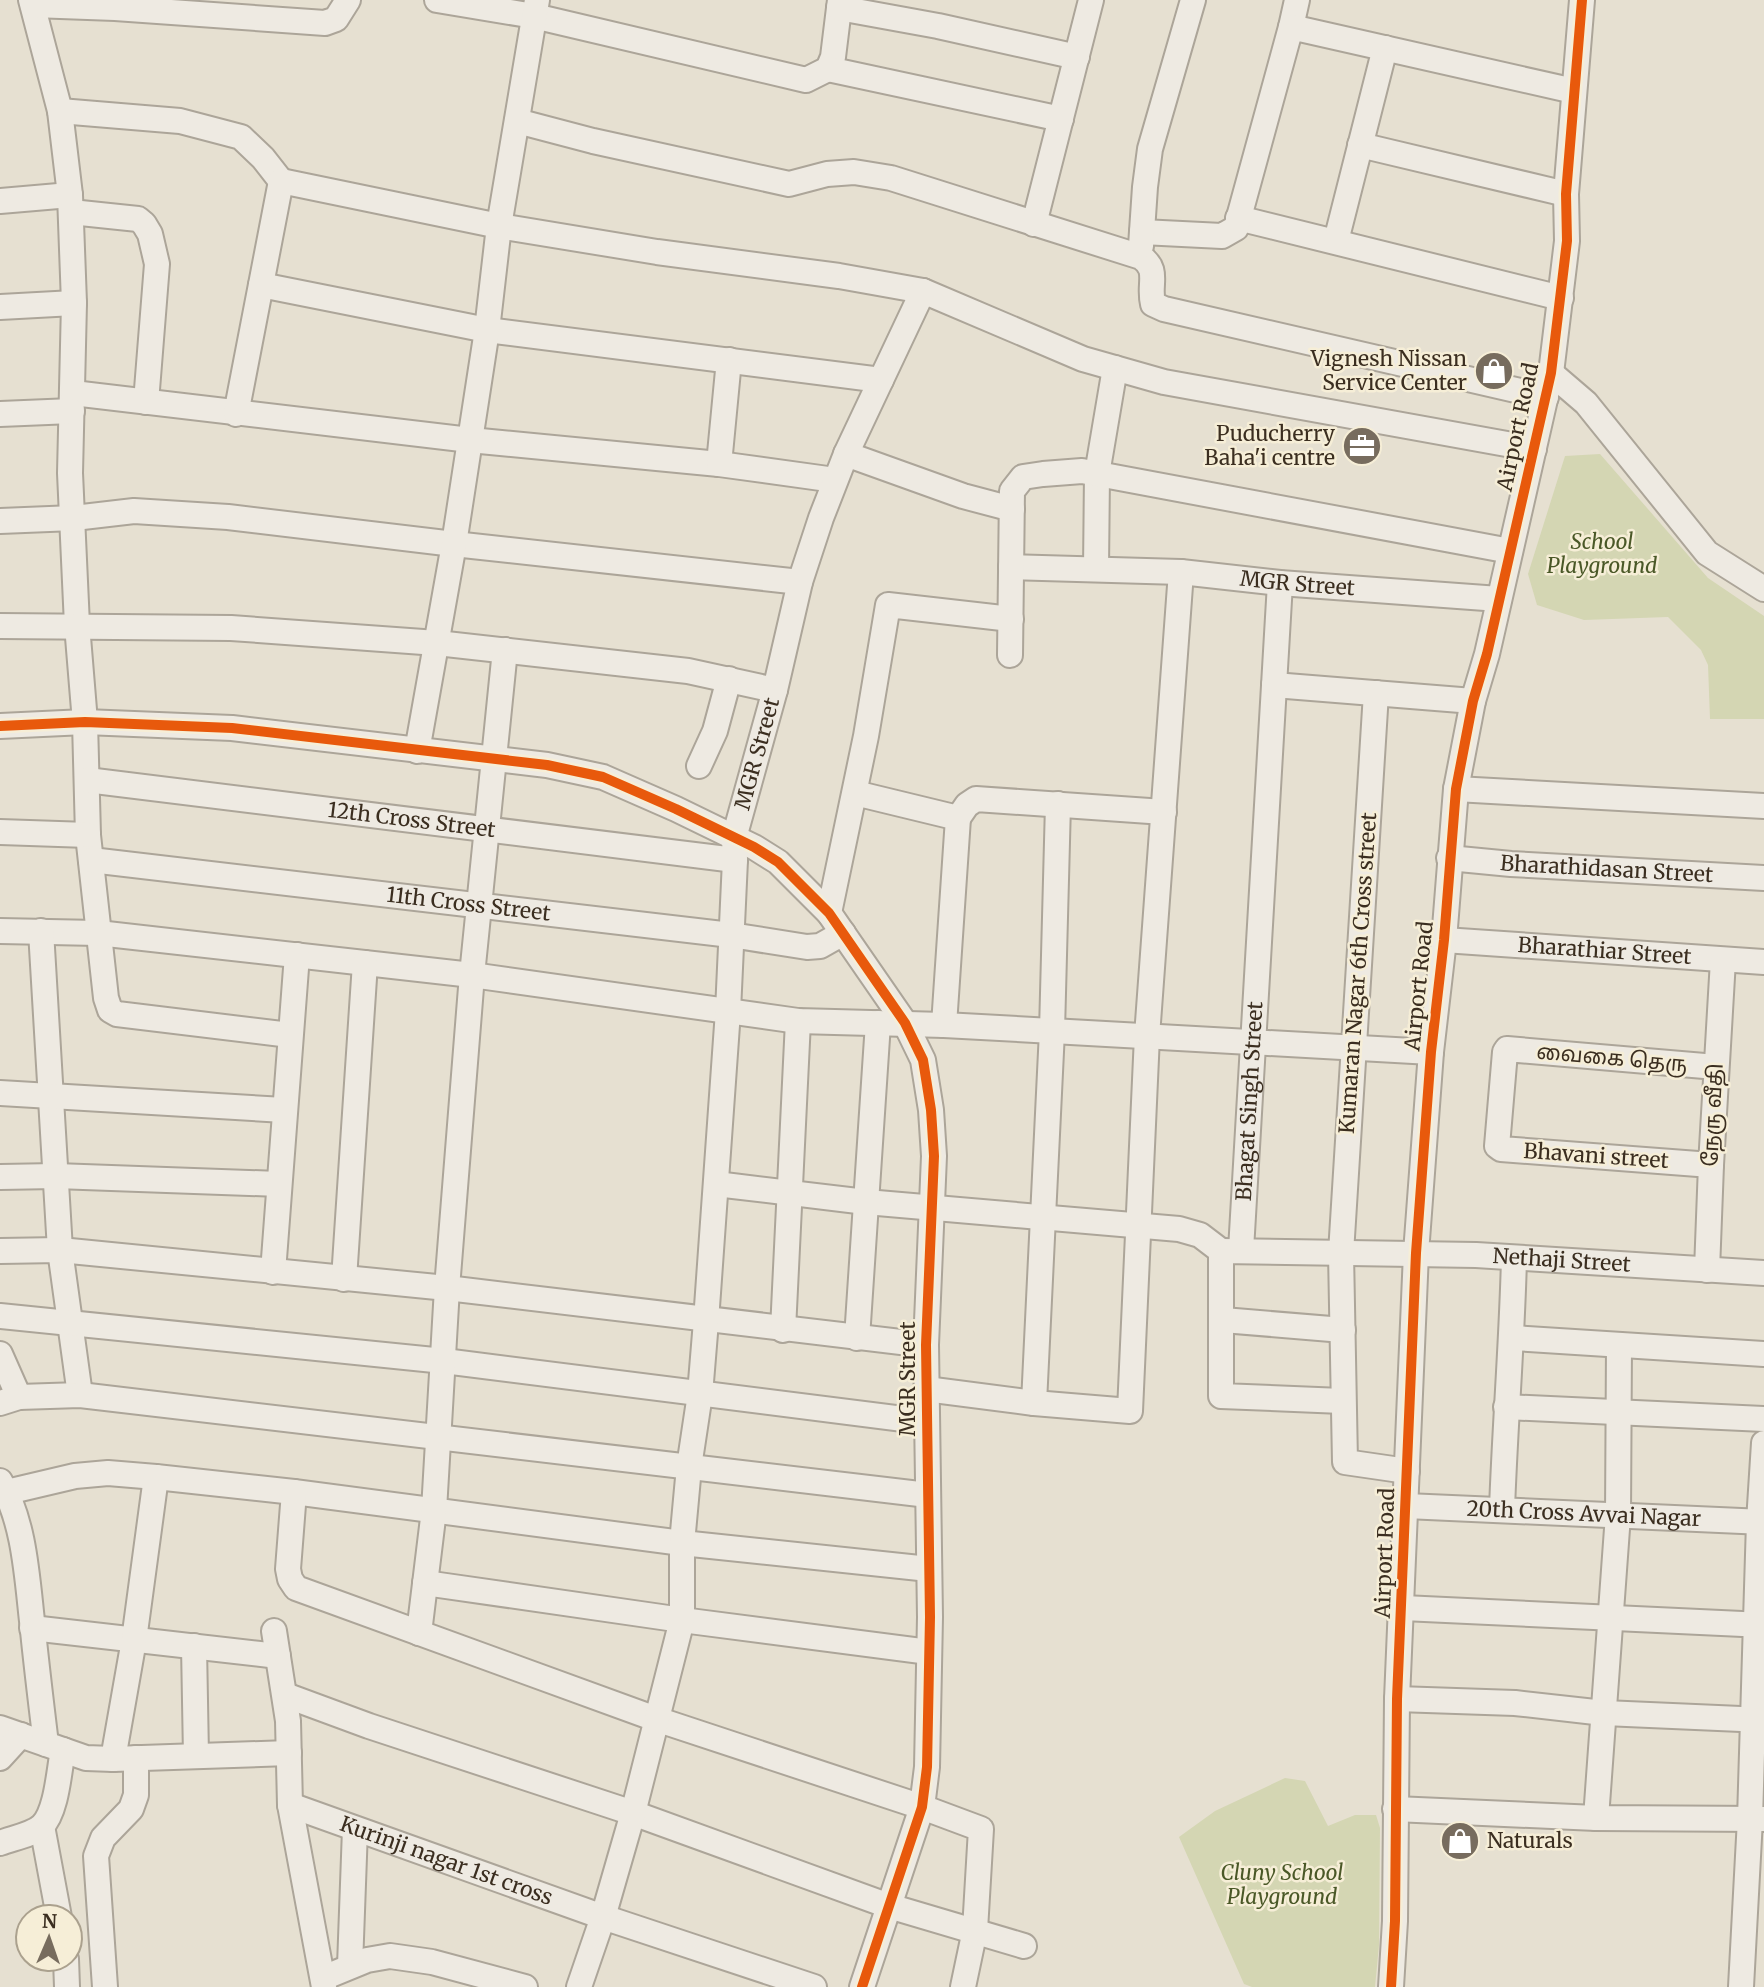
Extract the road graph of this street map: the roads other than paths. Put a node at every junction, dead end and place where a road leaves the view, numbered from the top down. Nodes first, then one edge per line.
1 (348, 0) edge
2 (437, 0) edge
3 (1091, 0) edge
4 (1193, 0) edge
5 (1297, 0) edge
6 (1583, 0) edge
7 (32, 3) edge
8 (839, 4) edge
9 (205, 7) edge
10 (536, 8) edge
11 (1291, 27) junction
12 (1385, 48) junction
13 (1077, 57) junction
14 (828, 69) junction
15 (1574, 91) junction
16 (60, 111) junction
17 (1061, 119) junction
18 (517, 121) junction
19 (1360, 145) junction
20 (281, 181) junction
21 (1566, 194) junction
22 (0, 201) edge
23 (70, 204) junction
24 (1238, 218) junction
25 (1034, 224) junction
26 (499, 226) junction
27 (1142, 232) junction
28 (1336, 241) junction
29 (1141, 257) junction
30 (261, 285) junction
31 (923, 291) junction
32 (1561, 298) junction
33 (74, 303) junction
34 (0, 307) edge
35 (487, 330) junction
36 (729, 360) junction
37 (1115, 368) junction
38 (881, 380) junction
39 (1548, 385) junction
40 (73, 402) junction
41 (146, 402) junction
42 (0, 414) edge
43 (236, 414) junction
44 (470, 440) junction
45 (1534, 449) junction
46 (846, 454) junction
47 (719, 464) junction
48 (1097, 474) junction
49 (835, 480) junction
50 (1012, 509) junction
51 (0, 516) edge
52 (74, 518) junction
53 (454, 544) junction
54 (1510, 551) junction
55 (1011, 567) junction
56 (1096, 569) junction
57 (1181, 572) junction
58 (800, 582) junction
59 (1280, 583) junction
60 (1764, 589) edge
61 (1499, 598) junction
62 (1011, 619) junction
63 (77, 625) junction
64 (0, 626) edge
65 (437, 643) junction
66 (505, 650) junction
67 (1010, 655) dead end
68 (729, 679) junction
69 (1273, 685) junction
70 (775, 690) junction
71 (1376, 692) junction
72 (1473, 701) junction
73 (85, 722) junction
74 (0, 726) edge
75 (417, 751) junction
76 (494, 758) junction
77 (699, 766) dead end
78 (88, 780) junction
79 (1456, 789) junction
80 (855, 793) junction
81 (1058, 804) junction
82 (1764, 806) edge
83 (1164, 812) junction
84 (958, 818) junction
85 (487, 830) junction
86 (0, 832) edge
87 (88, 835) junction
88 (734, 849) junction
89 (1449, 858) junction
90 (90, 860) junction
91 (1764, 878) edge
92 (479, 907) junction
93 (836, 923) junction
94 (0, 931) edge
95 (41, 931) junction
96 (98, 933) junction
97 (732, 935) junction
98 (1444, 940) junction
99 (297, 955) junction
100 (1723, 960) junction
101 (1764, 962) edge
102 (365, 963) junction
103 (471, 975) junction
104 (728, 1011) junction
105 (798, 1021) junction
106 (878, 1023) junction
107 (905, 1023) junction
108 (944, 1025) junction
109 (1052, 1031) junction
110 (290, 1035) junction
111 (1147, 1036) junction
112 (1252, 1042) junction
113 (1354, 1048) junction
114 (1507, 1049) joint
115 (1431, 1052) junction
116 (1716, 1067) junction
117 (0, 1093) edge
118 (52, 1094) junction
119 (284, 1110) junction
120 (1710, 1165) junction
121 (57, 1176) junction
122 (0, 1177) edge
123 (279, 1184) junction
124 (716, 1184) junction
125 (790, 1192) junction
126 (866, 1202) junction
127 (932, 1208) junction
128 (1044, 1216) junction
129 (1139, 1225) junction
130 (60, 1250) junction
131 (1231, 1250) junction
132 (0, 1251) edge
133 (1341, 1253) junction
134 (1416, 1253) junction
135 (1514, 1258) junction
136 (1707, 1270) junction
137 (273, 1272) junction
138 (1764, 1273) edge
139 (344, 1279) junction
140 (447, 1289) junction
141 (0, 1316) edge
142 (1223, 1320) junction
143 (706, 1321) junction
144 (72, 1323) junction
145 (783, 1329) junction
146 (1343, 1330) junction
147 (857, 1338) junction
148 (1513, 1338) junction
149 (1619, 1345) junction
150 (926, 1346) junction
151 (0, 1354) edge
152 (1764, 1354) edge
153 (444, 1361) junction
154 (926, 1389) junction
155 (700, 1394) junction
156 (80, 1395) junction
157 (9, 1400) edge
158 (1342, 1401) junction
159 (1034, 1403) junction
160 (1506, 1407) junction
161 (1619, 1412) junction
162 (1764, 1419) edge
163 (927, 1422) junction
164 (439, 1438) junction
165 (1764, 1443) edge
166 (689, 1467) junction
167 (1407, 1471) junction
168 (156, 1476) junction
169 (3, 1486) edge
170 (294, 1492) junction
171 (928, 1495) junction
172 (1406, 1506) junction
173 (1502, 1509) junction
174 (434, 1510) junction
175 (1618, 1515) junction
176 (1761, 1522) edge
177 (682, 1543) junction
178 (929, 1569) junction
179 (425, 1583) junction
180 (1403, 1608) junction
181 (1610, 1619) junction
182 (682, 1620) junction
183 (1760, 1625) edge
184 (33, 1628) junction
185 (274, 1631) dead end
186 (419, 1633) junction
187 (134, 1640) junction
188 (194, 1646) junction
189 (929, 1652) junction
190 (278, 1656) junction
191 (285, 1695) junction
192 (1397, 1699) junction
193 (1604, 1713) junction
194 (656, 1719) junction
195 (1758, 1720) edge
196 (10, 1732) edge
197 (54, 1747) junction
198 (289, 1754) junction
199 (196, 1756) junction
200 (0, 1758) edge
201 (124, 1759) junction
202 (290, 1805) junction
203 (922, 1807) junction
204 (1395, 1809) junction
205 (633, 1813) junction
206 (1596, 1818) junction
207 (1757, 1819) edge
208 (42, 1826) junction
209 (355, 1829) junction
210 (0, 1843) edge
211 (56, 1903) edge
212 (889, 1906) junction
213 (603, 1917) junction
214 (975, 1930) junction
215 (1753, 1932) edge
216 (1024, 1946) dead end
217 (350, 1966) junction
218 (324, 1983) edge
219 (105, 1987) edge
220 (525, 1987) edge
221 (579, 1987) edge
222 (814, 1987) edge
223 (862, 1987) edge
224 (963, 1987) edge
225 (1391, 1987) edge
226 (1741, 1987) edge

1 - 9 street
2 - 10 street
3 - 13 street
4 - 27 street
5 - 11 street
6 - 15 street, Airport Road
7 - 9 street
7 - 16 street
8 - 13 street
8 - 14 street
10 - 14 street
10 - 18 street
11 - 12 street
11 - 24 street
12 - 15 street
12 - 19 street
13 - 17 street
14 - 17 street
15 - 21 street, Airport Road
16 - 20 street
16 - 23 street
17 - 25 street
18 - 25 street
18 - 26 street
19 - 21 street
19 - 28 street
20 - 26 street
20 - 30 street
21 - 32 street, Airport Road
22 - 23 street
23 - 33 street
23 - 41 street
24 - 27 street
24 - 28 street
25 - 29 street
26 - 31 street
26 - 35 street
27 - 29 street
28 - 32 street
29 - 39 street
30 - 35 street
30 - 43 street
31 - 37 street
31 - 38 street, MGR Street
32 - 39 street, Airport Road
33 - 34 street
33 - 40 street
35 - 36 street
35 - 44 street
36 - 38 street
36 - 47 street
37 - 45 street
37 - 48 street
38 - 46 street, MGR Street
39 - 45 street, Airport Road
39 - 60 street
40 - 41 street
40 - 42 street
40 - 52 street
41 - 43 street
43 - 44 street
44 - 47 street
44 - 53 street
45 - 54 street, Airport Road
46 - 49 street, MGR Street
46 - 50 street
47 - 49 street
48 - 50 street
48 - 54 street
48 - 56 street
49 - 58 street, MGR Street
50 - 55 street
51 - 52 street
52 - 53 street
52 - 63 street
53 - 58 street
53 - 65 street
54 - 61 street, Airport Road
55 - 56 street, MGR Street
55 - 62 street
56 - 57 street, MGR Street
57 - 59 street, MGR Street
57 - 83 street
58 - 70 street, MGR Street
59 - 61 street, MGR Street
59 - 69 street, Bhagat Singh Street
61 - 72 street, Airport Road
62 - 67 street
62 - 80 street
63 - 64 street
63 - 65 street
63 - 73 street
65 - 66 street
65 - 75 street
66 - 68 street
66 - 76 street
68 - 70 street
68 - 77 street
69 - 71 street
69 - 112 street, Bhagat Singh Street
70 - 88 street, MGR Street
71 - 72 street
71 - 113 street, Kumaran Nagar 6th Cross street
72 - 79 street, Airport Road
73 - 74 street
73 - 75 street
73 - 78 street
75 - 76 street
76 - 85 street
76 - 88 street
78 - 85 street, 12th Cross Street
78 - 87 street
79 - 82 street
79 - 89 street, Airport Road
80 - 84 street
80 - 93 street
81 - 83 street
81 - 84 street
81 - 109 street
83 - 111 street
84 - 108 street
85 - 88 street, 12th Cross Street
85 - 92 street
86 - 87 street
87 - 90 street
88 - 93 street, MGR Street
88 - 97 street
89 - 91 street, Bharathidasan Street
89 - 98 street, Airport Road
90 - 92 street, 11th Cross Street
90 - 96 street
92 - 97 street, 11th Cross Street
92 - 103 street
93 - 97 street, 11th Cross Street
93 - 107 street, MGR Street
94 - 95 street
95 - 96 street
95 - 118 street
96 - 99 street
96 - 110 street
97 - 104 street
98 - 100 street, Bharathiar Street
98 - 115 street, Airport Road
99 - 102 street
99 - 110 street
100 - 101 street, Bharathiar Street
100 - 116 street, நேரு வீதி
102 - 103 street
102 - 139 street
103 - 104 street
103 - 140 street
104 - 105 street
104 - 124 street
105 - 106 street
105 - 125 street
106 - 107 street
106 - 126 street
107 - 108 street
107 - 127 street, MGR Street
108 - 109 street
109 - 111 street
109 - 128 street
110 - 119 street
111 - 112 street
111 - 129 street
112 - 113 street
112 - 131 street, Bhagat Singh Street
113 - 115 street
113 - 133 street, Kumaran Nagar 6th Cross street
114 - 116 street, வைகை தெரு
114 - 120 street, Bhavani street
115 - 134 street, Airport Road
116 - 120 street, நேரு வீதி
117 - 118 street
118 - 119 street
118 - 121 street
119 - 123 street
120 - 136 street, நேரு வீதி
121 - 122 street
121 - 123 street
121 - 130 street
123 - 137 street
124 - 125 street
124 - 143 street
125 - 126 street
125 - 145 street
126 - 127 street
126 - 147 street
127 - 128 street
127 - 150 street, MGR Street
128 - 129 street
128 - 159 street
129 - 131 street
129 - 159 street
130 - 132 street
130 - 137 street
130 - 144 street
131 - 133 street
131 - 142 street, Bhagat Singh Street
133 - 134 street, Nethaji Street
133 - 146 street
134 - 135 street, Nethaji Street
134 - 167 street, Airport Road
135 - 136 street, Nethaji Street
135 - 148 street
136 - 138 street, Nethaji Street
137 - 139 street
139 - 140 street
140 - 143 street
140 - 153 street
141 - 144 street
142 - 146 street
142 - 158 street, Bhagat Singh Street
143 - 145 street
143 - 155 street
144 - 153 street
144 - 156 street
145 - 147 street
146 - 158 street
147 - 150 street
148 - 149 street
148 - 160 street
149 - 152 street
149 - 161 street
150 - 154 street, MGR Street
151 - 157 street
153 - 155 street
153 - 164 street
154 - 159 street
154 - 163 street, MGR Street
155 - 163 street
155 - 166 street
156 - 157 street
156 - 164 street
158 - 167 street
160 - 161 street
160 - 173 street
161 - 162 street
161 - 175 street
163 - 171 street, MGR Street
164 - 166 street
164 - 174 street
165 - 176 street
166 - 171 street
166 - 177 street
167 - 172 street, Airport Road
168 - 169 street
168 - 170 street
168 - 187 street
169 - 184 street
170 - 174 street
170 - 186 street
171 - 178 street, MGR Street
172 - 173 street, 20th Cross Avvai Nagar
172 - 180 street, Airport Road
173 - 175 street, 20th Cross Avvai Nagar
174 - 177 street
174 - 179 street
175 - 176 street, 20th Cross Avvai Nagar
175 - 181 street
176 - 183 street
177 - 178 street
177 - 182 street
178 - 189 street, MGR Street
179 - 182 street
179 - 186 street
180 - 181 street
180 - 192 street, Airport Road
181 - 183 street
181 - 193 street
182 - 189 street
182 - 194 street
183 - 195 street
184 - 187 street
184 - 197 street
185 - 190 street
186 - 194 street
187 - 188 street
187 - 201 street
188 - 190 street
188 - 199 street
189 - 203 street, MGR Street
190 - 191 street
191 - 198 street
191 - 205 street
192 - 193 street
192 - 204 street, Airport Road
193 - 195 street
193 - 206 street
194 - 203 street
194 - 205 street
195 - 207 street
196 - 197 street
196 - 200 street
197 - 201 street
197 - 208 street
198 - 199 street
198 - 202 street
199 - 201 street
201 - 219 street
202 - 209 street, Kurinji nagar 1st cross
202 - 218 street
203 - 212 street, MGR Street
203 - 214 street
204 - 206 street
204 - 225 street, Airport Road
205 - 212 street
205 - 213 street
206 - 207 street
207 - 215 street
208 - 210 street
208 - 211 street
209 - 213 street, Kurinji nagar 1st cross
209 - 217 street
212 - 214 street
212 - 223 street, MGR Street
213 - 221 street
213 - 222 street, Kurinji nagar 1st cross
214 - 216 street
214 - 224 street
215 - 226 street
217 - 218 street
217 - 220 street

